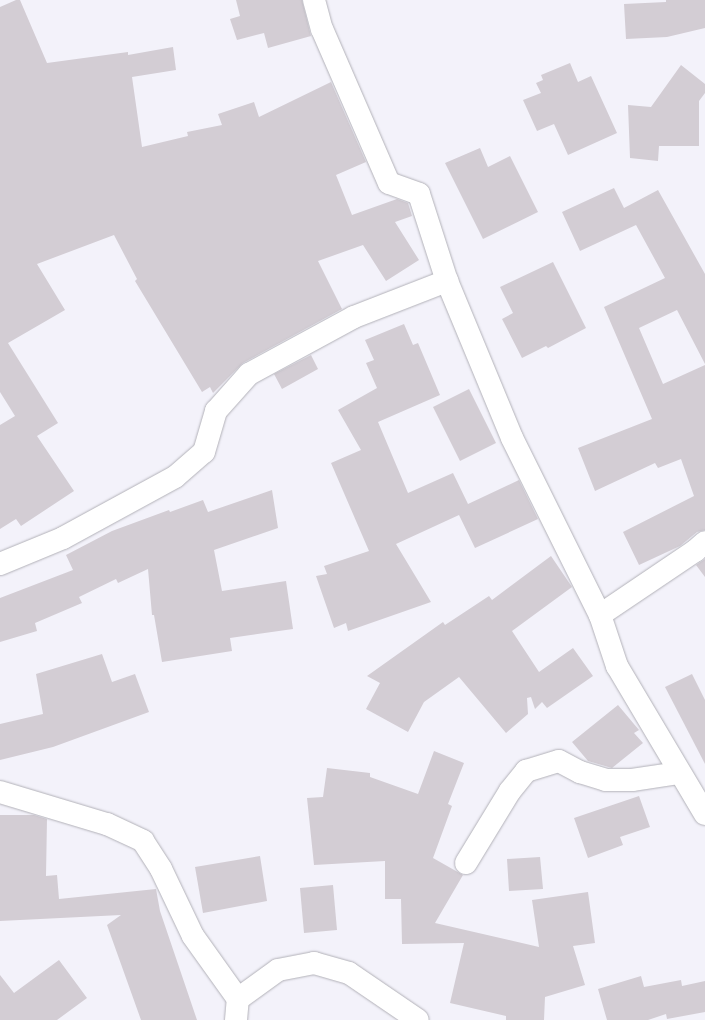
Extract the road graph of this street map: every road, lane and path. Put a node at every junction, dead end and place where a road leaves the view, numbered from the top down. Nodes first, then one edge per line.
1 (314, 0) edge
2 (447, 281) junction
3 (705, 542) edge
4 (0, 564) edge
5 (600, 615) junction
6 (679, 772) junction
7 (0, 792) edge
8 (705, 814) edge
9 (466, 863) dead end
10 (238, 999) junction
11 (236, 1020) edge
12 (418, 1020) edge

1 - 2 street
2 - 4 street
2 - 5 street
3 - 5 street
5 - 6 street
6 - 8 street
6 - 9 street
7 - 10 street
10 - 11 street
10 - 12 street

